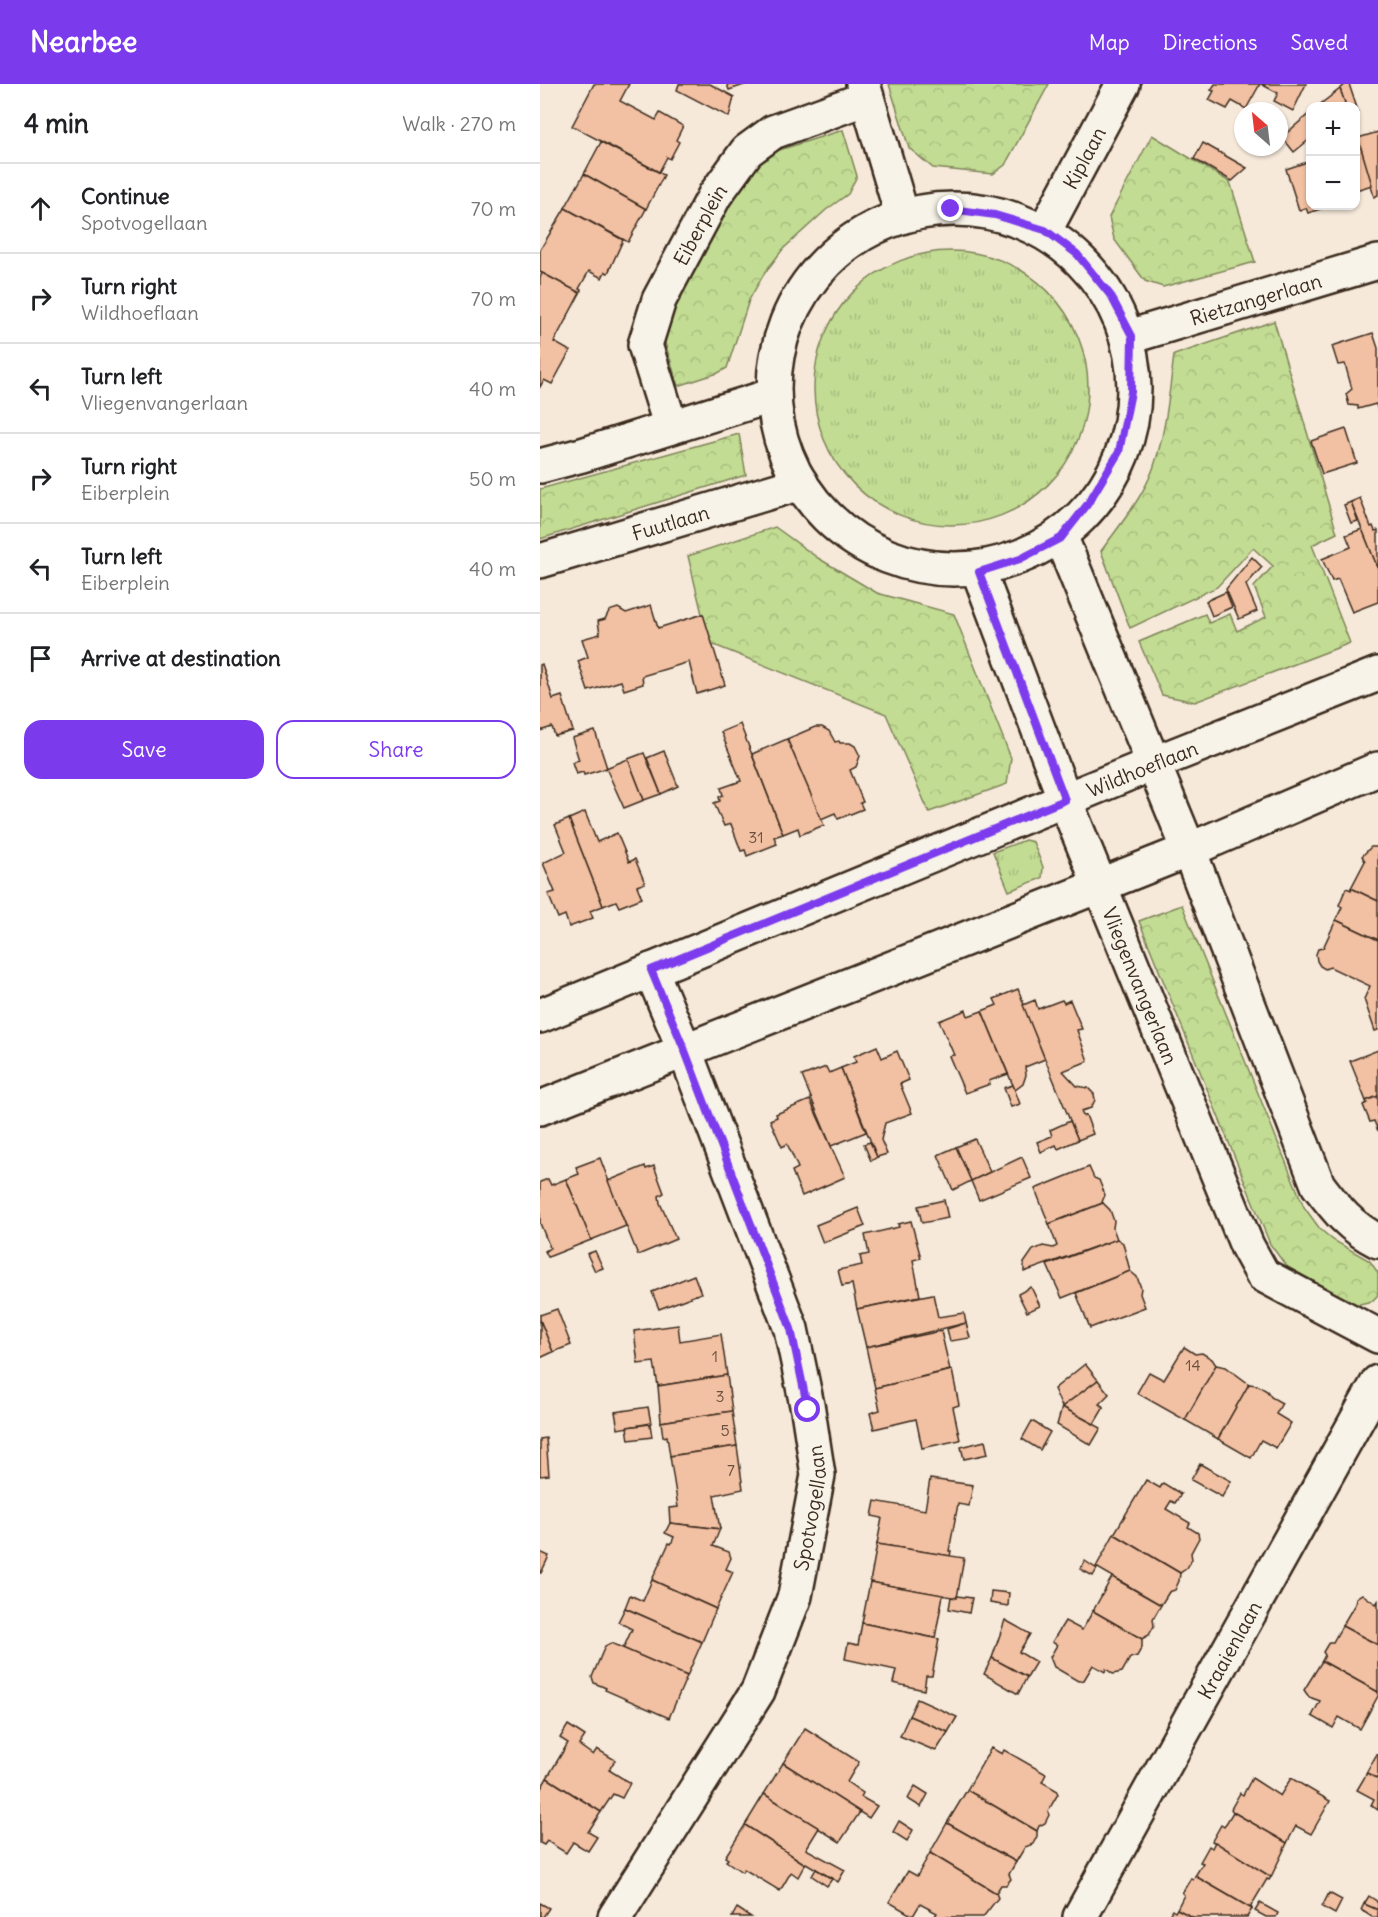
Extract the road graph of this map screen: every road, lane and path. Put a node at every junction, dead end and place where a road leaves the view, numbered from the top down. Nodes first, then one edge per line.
1 (1123, 84) edge
2 (865, 91) edge
3 (902, 215) junction
4 (1045, 230) junction
5 (1378, 262) edge
6 (1132, 336) junction
7 (774, 395) junction
8 (671, 427) junction
9 (540, 466) edge
10 (801, 483) junction
11 (1061, 538) junction
12 (540, 561) edge
13 (979, 572) junction
14 (1378, 674) edge
15 (1152, 764) junction
16 (1378, 768) edge
17 (1065, 800) junction
18 (1189, 850) junction
19 (1100, 885) junction
20 (651, 970) junction
21 (540, 1016) edge
22 (685, 1051) junction
23 (540, 1108) edge
24 (1378, 1241) edge
25 (1378, 1336) edge
26 (1378, 1382) edge
27 (615, 1917) edge
28 (1080, 1917) edge

1 - 4 street, Kiplaan
2 - 3 street
2 - 8 street, Eiberplein
3 - 4 street
3 - 7 street
4 - 6 street
5 - 6 street, Rietzangerlaan
6 - 11 street
7 - 8 street
7 - 10 street
8 - 9 street
10 - 12 street, Fuutlaan
10 - 13 street
11 - 13 street
11 - 15 street
13 - 17 street, Vliegenvangerlaan
14 - 15 street, Wildhoeflaan
15 - 17 street, Wildhoeflaan
15 - 18 street
16 - 18 street
17 - 19 street, Vliegenvangerlaan
17 - 20 street, Wildhoeflaan
18 - 19 street
18 - 24 street
19 - 22 street
19 - 25 street, Vliegenvangerlaan
20 - 21 street, Wildhoeflaan
20 - 22 street, Spotvogellaan
22 - 23 street
22 - 27 street, Spotvogellaan
26 - 28 street, Kraaienlaan

